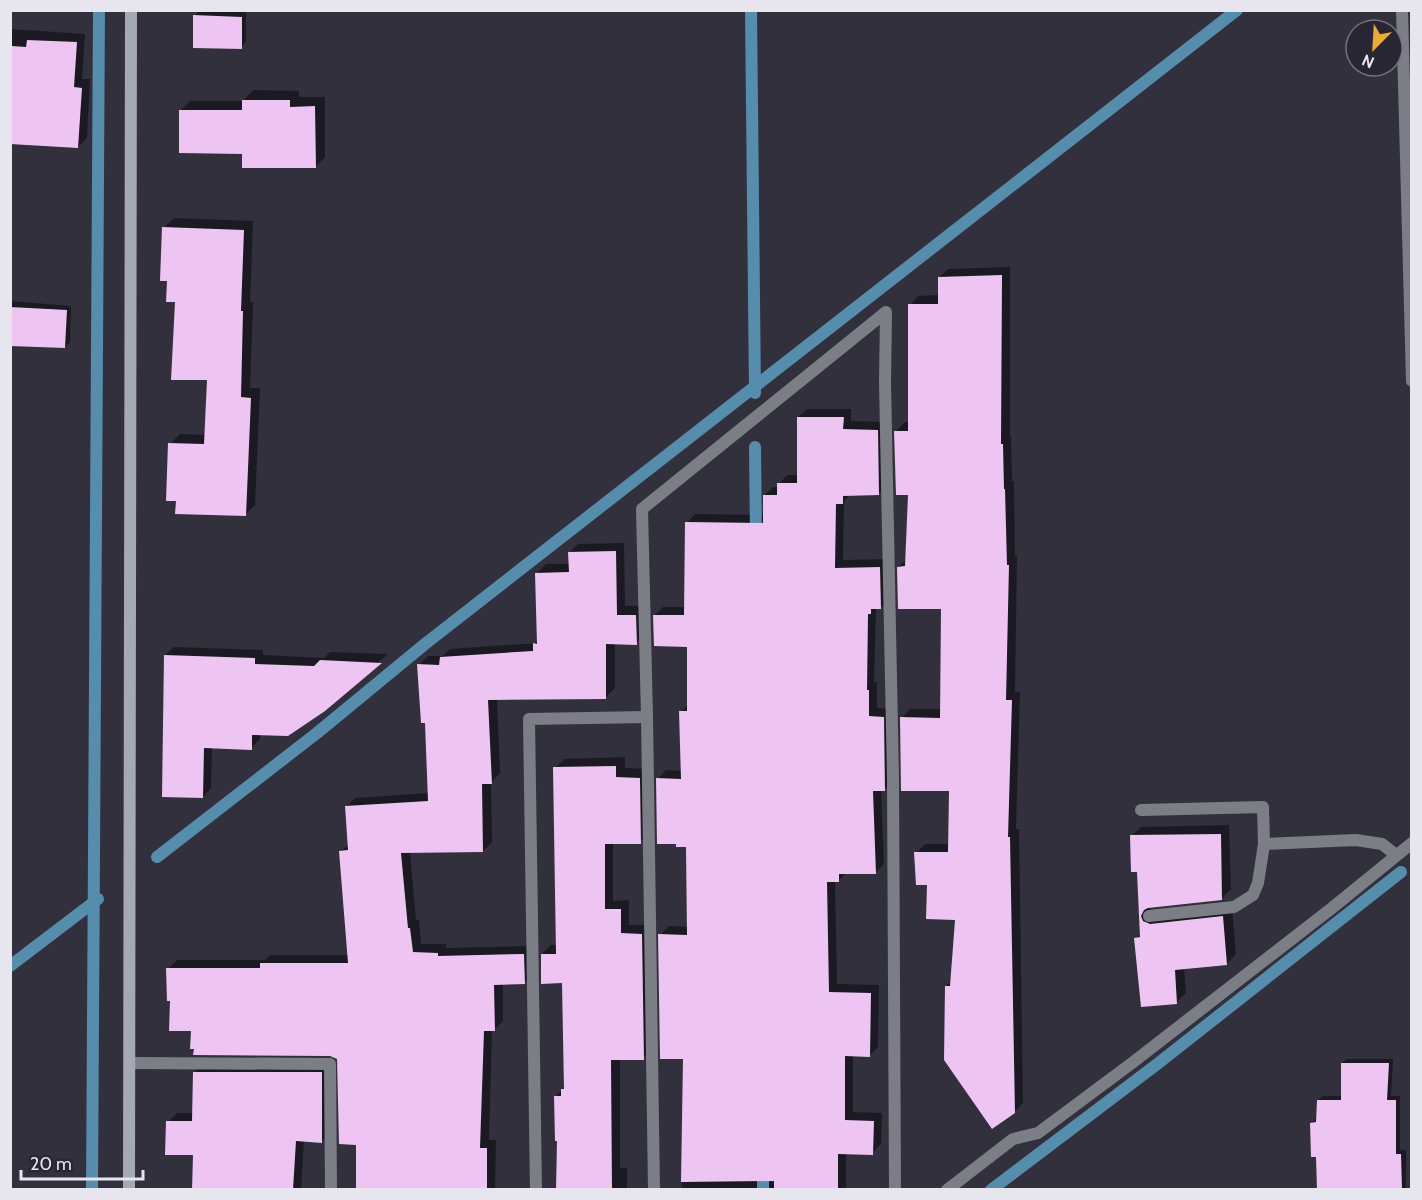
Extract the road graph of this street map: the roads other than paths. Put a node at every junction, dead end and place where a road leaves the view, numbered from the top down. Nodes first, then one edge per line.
1 (132, 10) edge
2 (1402, 10) edge
3 (1412, 381) edge
4 (647, 717) junction
5 (1141, 810) dead end
6 (1264, 843) junction
7 (1412, 843) edge
8 (1396, 855) junction
9 (1149, 916) dead end
10 (130, 1063) junction
11 (129, 1190) edge
12 (331, 1190) edge
13 (536, 1190) edge
14 (654, 1190) edge
15 (896, 1190) edge
16 (947, 1190) edge

1 - 10 street
2 - 3 street
4 - 13 street
4 - 14 street
4 - 15 street
5 - 6 street
6 - 8 street
6 - 9 street
7 - 8 street
8 - 16 street
10 - 11 street
10 - 12 street

